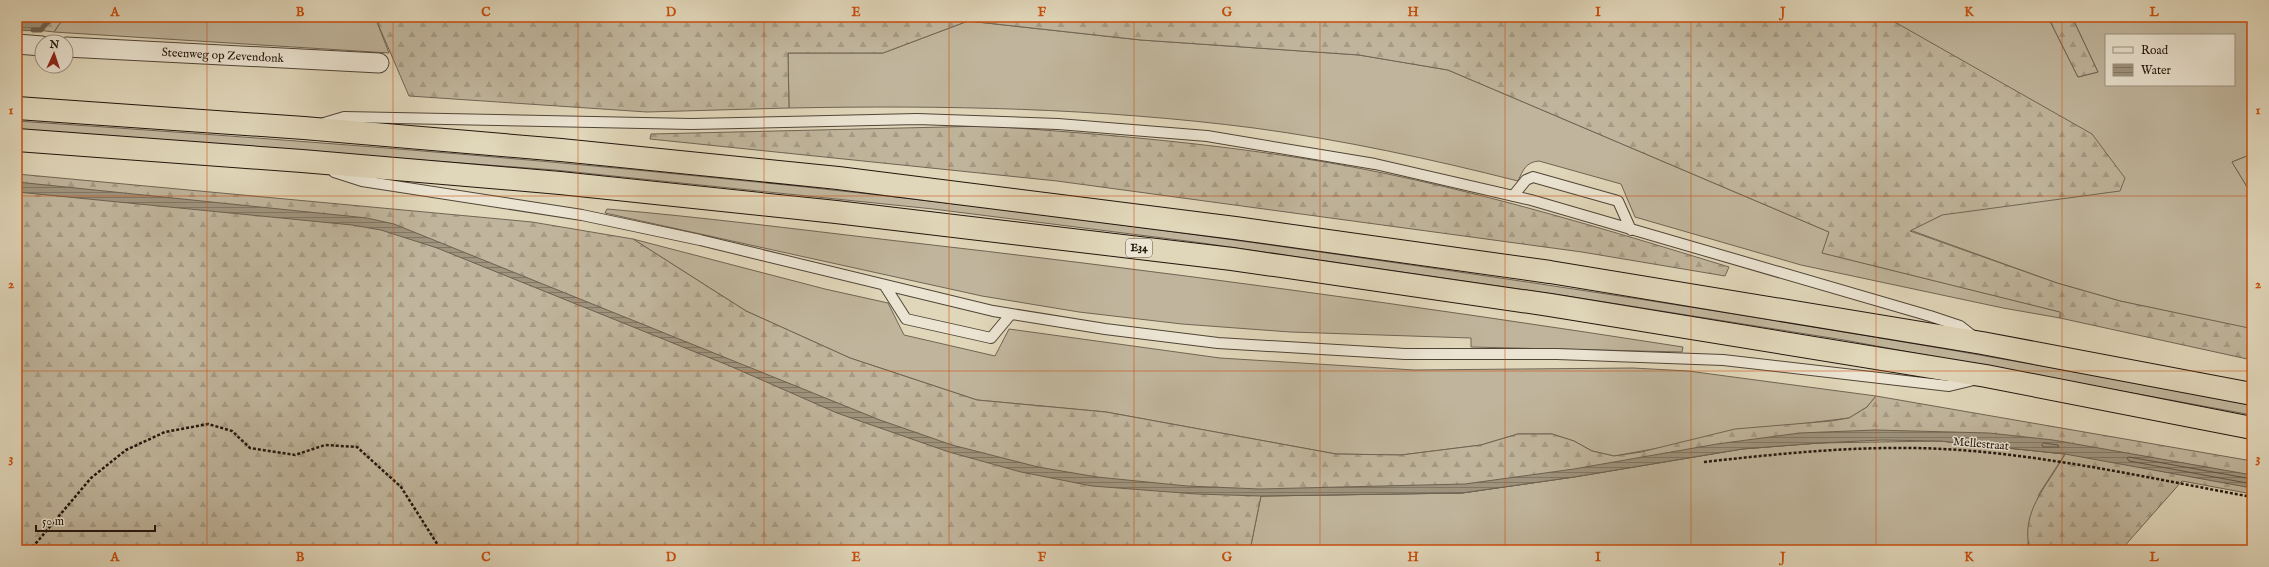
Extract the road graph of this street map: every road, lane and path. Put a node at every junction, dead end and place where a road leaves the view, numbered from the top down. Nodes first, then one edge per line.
1 (17, 44) edge
2 (34, 45) edge
3 (74, 47) edge
4 (379, 63) dead end
5 (17, 108) edge
6 (304, 128) junction
7 (17, 140) edge
8 (302, 161) junction
9 (1513, 196) junction
10 (1631, 230) junction
11 (885, 286) junction
12 (1011, 314) junction
13 (1982, 343) junction
14 (1986, 376) junction
15 (2252, 394) edge
16 (2252, 428) edge
17 (1704, 462) dead end
18 (2252, 497) edge
19 (28, 550) edge
20 (441, 550) edge

1 - 2 street
3 - 4 street, Steenweg op Zevendonk
5 - 6 highway
6 - 9 lane
6 - 13 highway
7 - 8 highway, E34
8 - 11 lane
8 - 14 highway, E34
9 - 10 lane
9 - 10 lane
10 - 13 lane
11 - 12 lane
11 - 12 lane
12 - 14 lane
13 - 15 highway
14 - 16 highway, E34
17 - 18 path, Mellestraat
19 - 20 path

